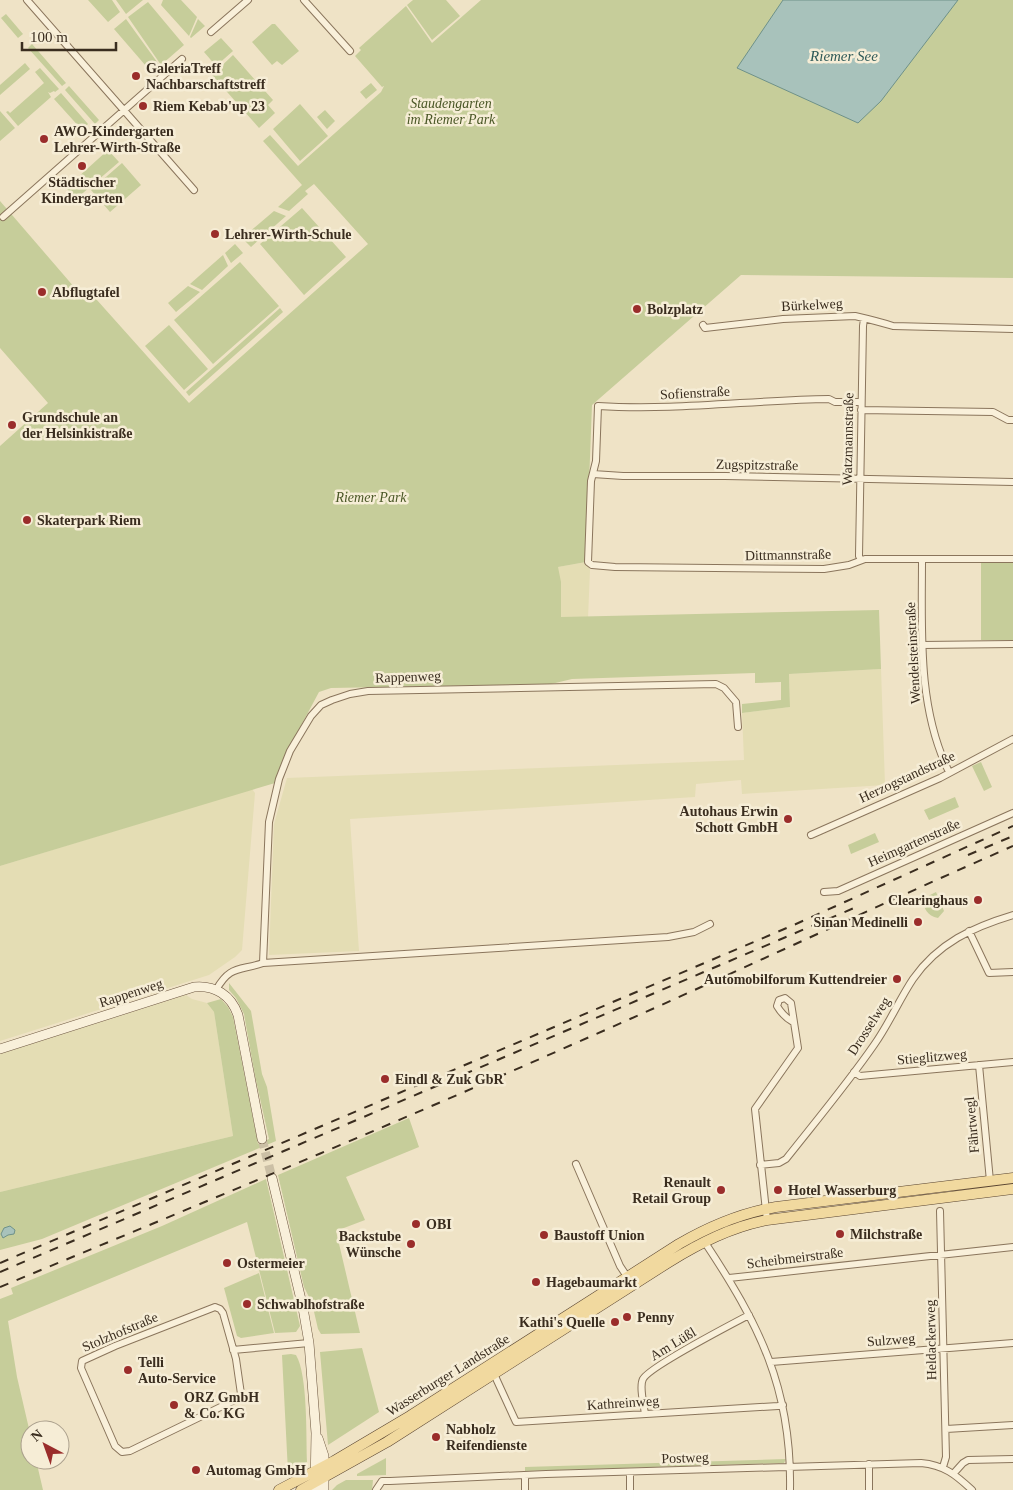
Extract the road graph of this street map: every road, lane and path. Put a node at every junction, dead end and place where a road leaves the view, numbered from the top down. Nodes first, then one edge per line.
1 (27, 0) edge
2 (248, 0) edge
3 (304, 0) edge
4 (212, 32) dead end
5 (350, 51) dead end
6 (182, 59) dead end
7 (124, 110) junction
8 (194, 190) dead end
9 (3, 217) dead end
10 (864, 319) junction
11 (703, 325) dead end
12 (1013, 328) edge
13 (861, 402) junction
14 (861, 410) junction
15 (1013, 420) edge
16 (593, 474) junction
17 (860, 479) junction
18 (1013, 482) edge
19 (922, 559) junction
20 (1013, 559) edge
21 (861, 560) junction
22 (1013, 644) edge
23 (922, 645) junction
24 (738, 727) dead end
25 (1013, 739) edge
26 (949, 772) junction
27 (1013, 813) edge
28 (811, 835) dead end
29 (824, 892) dead end
30 (1013, 915) edge
31 (710, 924) dead end
32 (969, 931) junction
33 (263, 963) junction
34 (1013, 972) edge
35 (216, 990) junction
36 (793, 1022) dead end
37 (0, 1049) edge
38 (1013, 1062) edge
39 (979, 1065) junction
40 (854, 1072) junction
41 (262, 1140) tunnel mouth
42 (576, 1164) dead end
43 (760, 1165) junction
44 (272, 1178) tunnel mouth
45 (1013, 1178) edge
46 (990, 1181) junction
47 (1013, 1189) edge
48 (940, 1211) dead end
49 (766, 1214) junction
50 (704, 1241) junction
51 (1013, 1247) edge
52 (942, 1254) junction
53 (729, 1278) junction
54 (630, 1281) junction
55 (749, 1315) junction
56 (309, 1343) junction
57 (1013, 1343) edge
58 (944, 1349) junction
59 (233, 1350) junction
60 (771, 1362) junction
61 (494, 1374) junction
62 (783, 1405) junction
63 (645, 1414) junction
64 (1013, 1425) edge
65 (946, 1429) junction
66 (1013, 1459) edge
67 (869, 1464) junction
68 (790, 1467) junction
69 (943, 1467) junction
70 (630, 1472) junction
71 (954, 1473) junction
72 (525, 1475) junction
73 (319, 1478) edge
74 (279, 1490) edge
75 (301, 1490) edge
76 (324, 1490) edge
77 (376, 1490) edge
78 (525, 1490) edge
79 (630, 1490) edge
80 (790, 1490) edge
81 (869, 1490) edge
82 (972, 1490) edge

1 - 7 street
2 - 4 street
3 - 5 street
6 - 7 street
7 - 8 street
7 - 9 street
10 - 11 street, Bürkelweg
10 - 12 street, Bürkelweg
10 - 13 street, Watzmannstraße
13 - 14 street, Watzmannstraße
13 - 16 street, Sofienstraße
14 - 15 street
14 - 17 street, Watzmannstraße
16 - 17 street, Zugspitzstraße
16 - 21 street, Dittmannstraße
17 - 18 street, Zugspitzstraße
17 - 21 street, Watzmannstraße
19 - 20 street, Dittmannstraße
19 - 21 street, Dittmannstraße
19 - 23 street, Wendelsteinstraße
22 - 23 street
23 - 26 street, Wendelsteinstraße
24 - 33 street, Rappenweg
25 - 26 street, Herzogstandstraße
26 - 28 street, Herzogstandstraße
27 - 29 street, Heimgartenstraße
30 - 32 street, Drosselweg
31 - 33 street
32 - 34 street
32 - 40 street, Drosselweg
33 - 35 street
35 - 37 street, Rappenweg
35 - 41 street
36 - 43 street
38 - 39 street, Stieglitzweg
39 - 40 street, Stieglitzweg
39 - 46 street, Fährtwegl
40 - 43 street, Drosselweg
42 - 54 street
43 - 49 street
44 - 56 street
45 - 46 main road, Wasserburger Landstraße
46 - 49 main road, Wasserburger Landstraße
47 - 49 main road, Wasserburger Landstraße
48 - 52 street, Heldackerweg
49 - 50 main road, Wasserburger Landstraße
49 - 54 main road, Wasserburger Landstraße
50 - 53 street
50 - 54 main road, Wasserburger Landstraße
51 - 52 street, Scheibmeirstraße
52 - 53 street, Scheibmeirstraße
52 - 58 street, Heldackerweg
53 - 55 street
54 - 61 main road, Wasserburger Landstraße
54 - 73 main road, Wasserburger Landstraße
55 - 60 street
55 - 63 street, Am Lüßl
56 - 59 street
56 - 73 street
57 - 58 street, Sulzweg
58 - 60 street, Sulzweg
58 - 65 street, Heldackerweg
59 - 59 street, Stolzhofstraße
60 - 62 street
61 - 63 street, Kathreinweg
61 - 73 main road, Wasserburger Landstraße
62 - 63 street, Kathreinweg
62 - 68 street
64 - 65 street
65 - 69 street, Heldackerweg
66 - 71 street
67 - 68 street, Postweg
67 - 69 street, Postweg
67 - 81 street
68 - 70 street, Postweg
68 - 80 street
69 - 71 street, Postweg
70 - 72 street, Postweg
70 - 79 street
71 - 82 street, Postweg
72 - 77 street, Postweg
72 - 78 street
73 - 74 main road, Wasserburger Landstraße
73 - 75 main road, Wasserburger Landstraße
73 - 76 street

